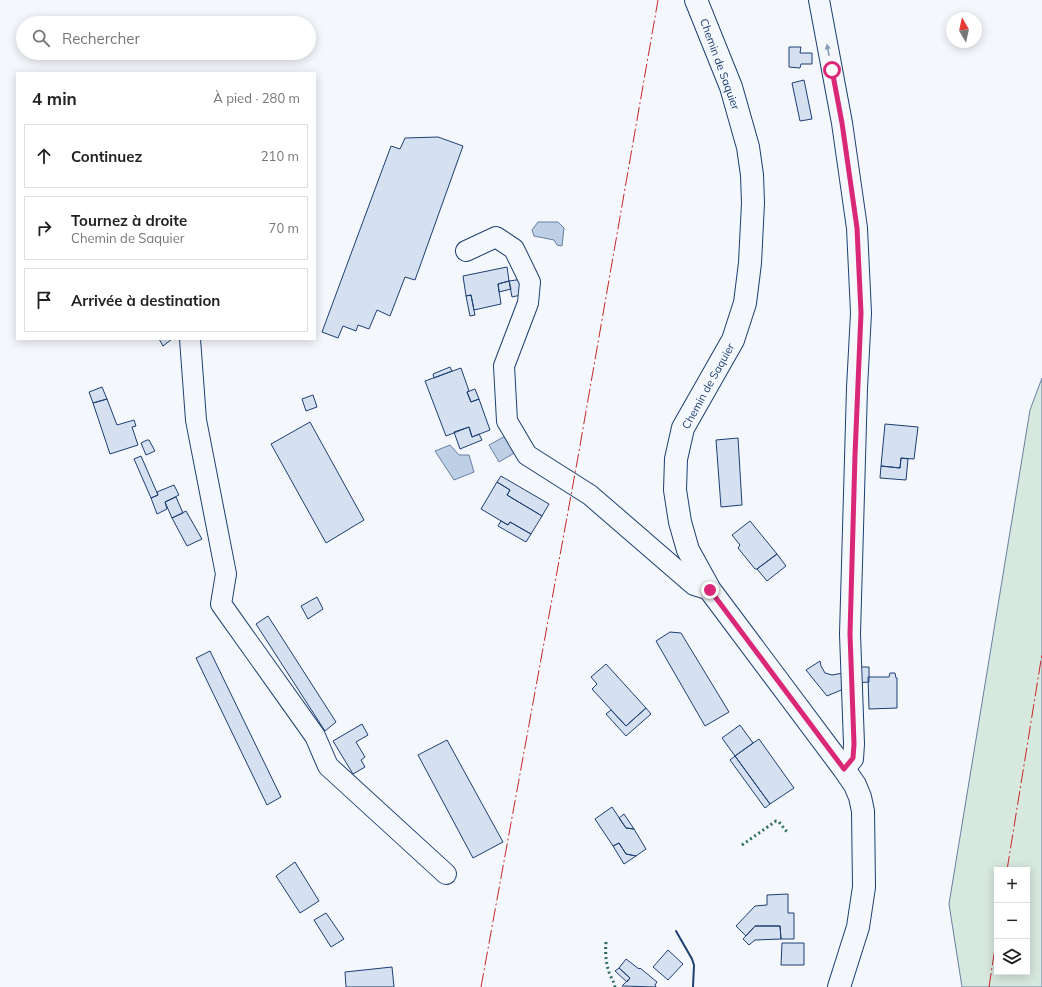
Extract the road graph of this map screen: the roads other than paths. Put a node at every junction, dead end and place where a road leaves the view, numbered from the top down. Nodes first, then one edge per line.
1 (696, 0) edge
2 (819, 0) edge
3 (466, 251) dead end
4 (190, 340) edge
5 (710, 590) junction
6 (844, 769) junction
7 (446, 874) dead end
8 (839, 987) edge

1 - 5 street, Chemin de Saquier
6 -> 2 street
3 - 5 street
4 - 7 street
5 - 6 street, Chemin de Saquier
6 - 8 street, Chemin de Saquier

